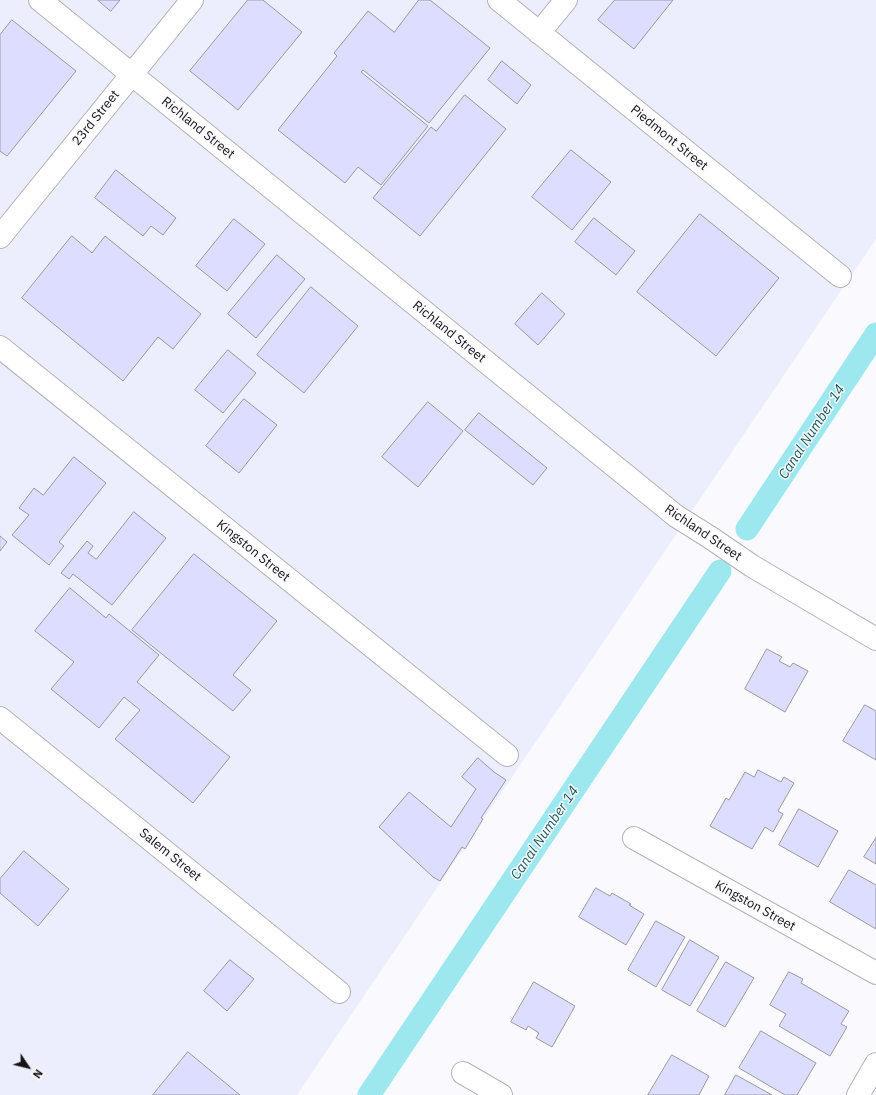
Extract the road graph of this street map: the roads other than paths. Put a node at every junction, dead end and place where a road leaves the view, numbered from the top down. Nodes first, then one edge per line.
1 (40, 0) edge
2 (192, 0) edge
3 (499, 0) edge
4 (566, 0) edge
5 (539, 33) junction
6 (132, 74) junction
7 (0, 237) edge
8 (840, 276) dead end
9 (0, 347) edge
10 (876, 639) edge
11 (0, 718) edge
12 (507, 755) dead end
13 (634, 838) dead end
14 (876, 973) edge
15 (339, 992) dead end
16 (876, 1064) edge
17 (462, 1073) dead end
18 (501, 1095) edge
19 (858, 1095) edge

1 - 6 street, Richland Street
2 - 6 street, 23rd Street
3 - 5 street, Piedmont Street
4 - 5 street
5 - 8 street, Piedmont Street
6 - 7 street, 23rd Street
6 - 10 street, Richland Street
9 - 12 street, Kingston Street
11 - 15 street, Salem Street
13 - 14 street, Kingston Street
16 - 19 street
17 - 18 street

